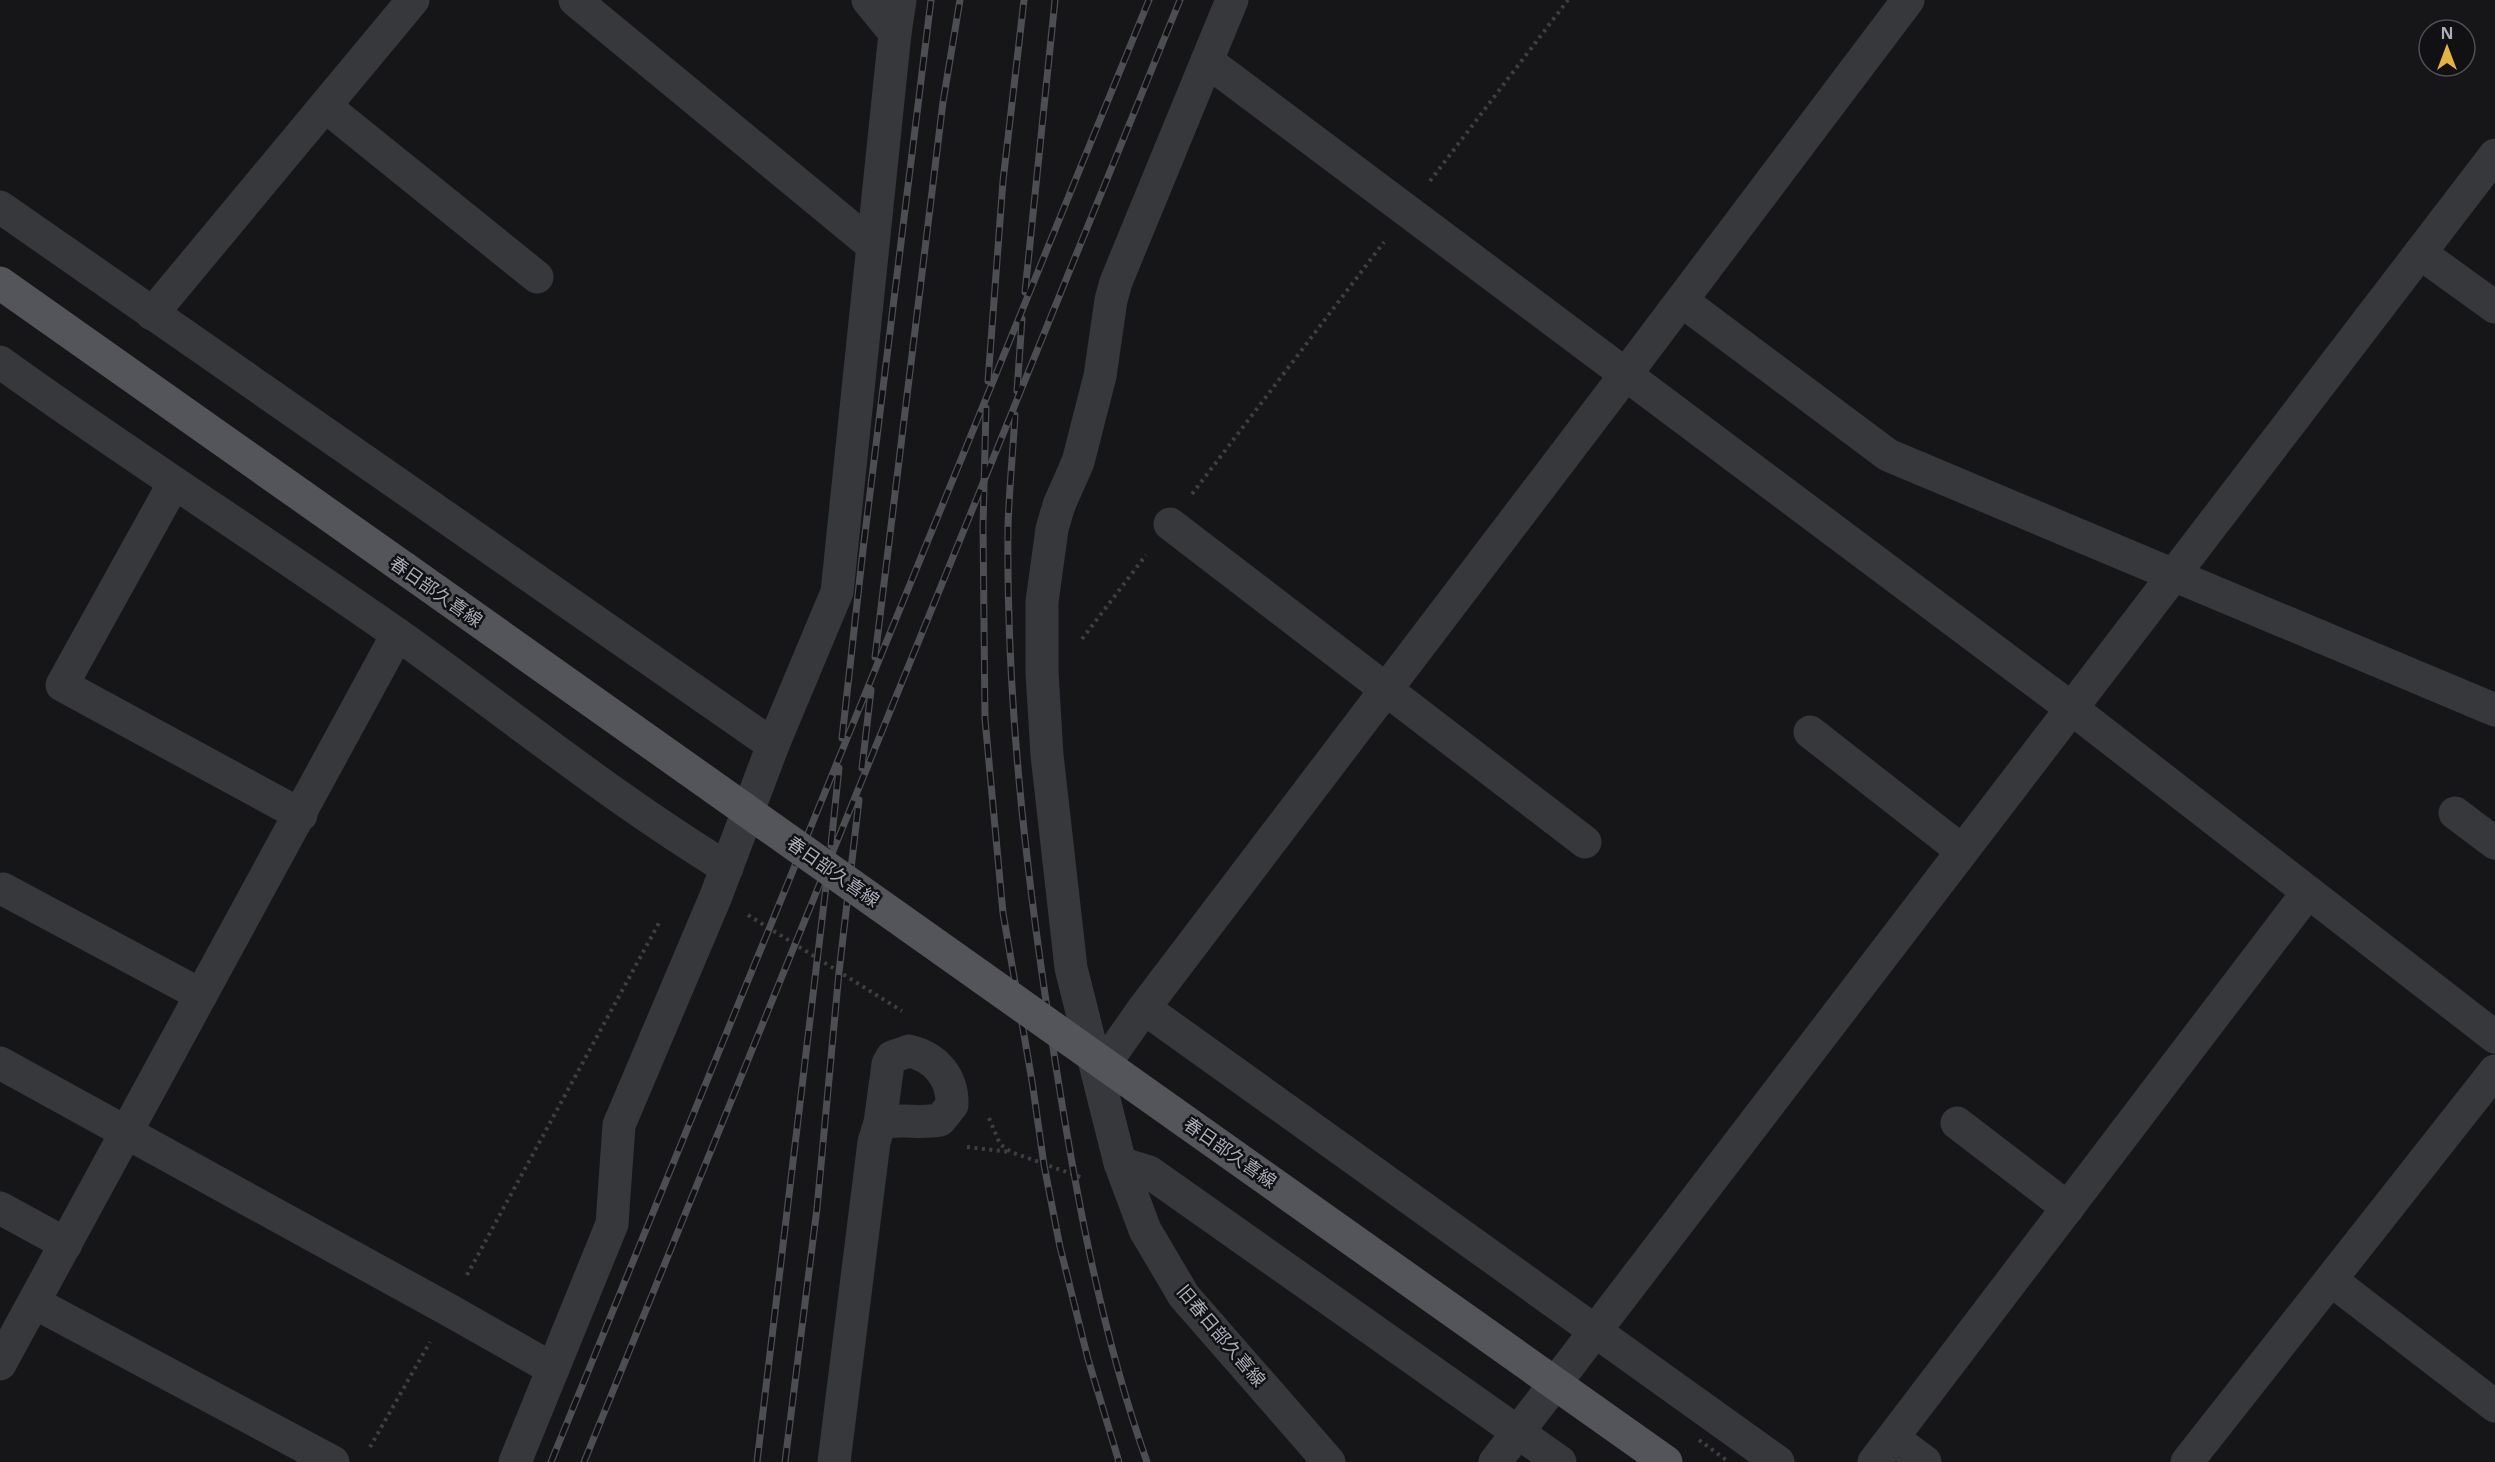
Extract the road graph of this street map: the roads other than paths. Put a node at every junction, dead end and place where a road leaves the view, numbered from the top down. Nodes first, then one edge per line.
1 (414, 0) edge
2 (575, 0) edge
3 (868, 0) edge
4 (900, 0) edge
5 (1232, 0) edge
6 (1908, 0) edge
7 (895, 33) junction
8 (1207, 61) junction
9 (325, 106) junction
10 (2495, 155) edge
11 (0, 207) edge
12 (872, 245) junction
13 (2420, 253) junction
14 (537, 278) dead end
15 (0, 283) edge
16 (1682, 301) junction
17 (2495, 307) edge
18 (152, 314) junction
19 (0, 362) edge
20 (1626, 374) junction
21 (174, 483) junction
22 (1170, 524) road end
23 (2174, 573) junction
24 (397, 634) junction
25 (1386, 689) junction
26 (2071, 708) junction
27 (2495, 710) edge
28 (1810, 732) dead end
29 (773, 745) junction
30 (2455, 813) dead end
31 (301, 815) junction
32 (1585, 842) dead end
33 (2495, 843) edge
34 (1961, 850) junction
35 (727, 868) junction
36 (3, 888) dead end
37 (2308, 892) junction
38 (201, 995) junction
39 (1144, 1008) junction
40 (2495, 1037) edge
41 (0, 1063) edge
42 (2495, 1071) edge
43 (1098, 1072) junction
44 (880, 1123) dead end
45 (1957, 1123) dead end
46 (126, 1133) junction
47 (1120, 1163) junction
48 (0, 1208) edge
49 (2068, 1208) junction
50 (66, 1244) junction
51 (2331, 1281) junction
52 (34, 1303) junction
53 (1596, 1332) junction
54 (0, 1364) edge
55 (553, 1369) junction
56 (2495, 1406) edge
57 (1517, 1432) junction
58 (1883, 1450) edge
59 (333, 1462) edge
60 (515, 1462) edge
61 (834, 1462) edge
62 (1329, 1462) edge
63 (1495, 1462) edge
64 (1560, 1462) edge
65 (1666, 1462) edge
66 (1778, 1462) edge
67 (1925, 1462) edge
68 (2187, 1462) edge

1 - 9 street
2 - 12 street
3 - 7 street
4 - 7 street
5 - 8 street, 旧春日部久喜線
6 - 16 street
7 - 12 street
8 - 20 street
8 - 43 street, 旧春日部久喜線
9 - 14 street
9 - 18 street
10 - 13 street
11 - 18 street
12 - 29 street
13 - 17 street
13 - 23 street
15 - 65 main road, 春日部久喜線, bridge
16 - 20 street
16 - 23 street
18 - 29 street
19 - 21 street
20 - 25 street
20 - 26 street
21 - 24 street
21 - 31 street
22 - 25 street
23 - 26 street
23 - 27 street
24 - 31 street
24 - 35 street
25 - 32 street
25 - 39 street
26 - 34 street
26 - 37 street
28 - 34 street
29 - 35 street
30 - 33 street
31 - 38 street
34 - 53 street
35 - 55 street
36 - 38 street
37 - 40 street
37 - 49 street
38 - 46 street
39 - 43 street
39 - 53 street
41 - 46 street
42 - 51 street
43 - 47 street, 旧春日部久喜線
44 - 61 street
45 - 49 street
46 - 50 street
46 - 55 street
47 - 57 street
47 - 62 street, 旧春日部久喜線
48 - 50 street
49 - 58 street
50 - 52 street
51 - 56 street
51 - 68 street
52 - 54 street
52 - 59 street
53 - 57 street
53 - 66 street
55 - 60 street
57 - 63 street
57 - 64 street
58 - 67 street

